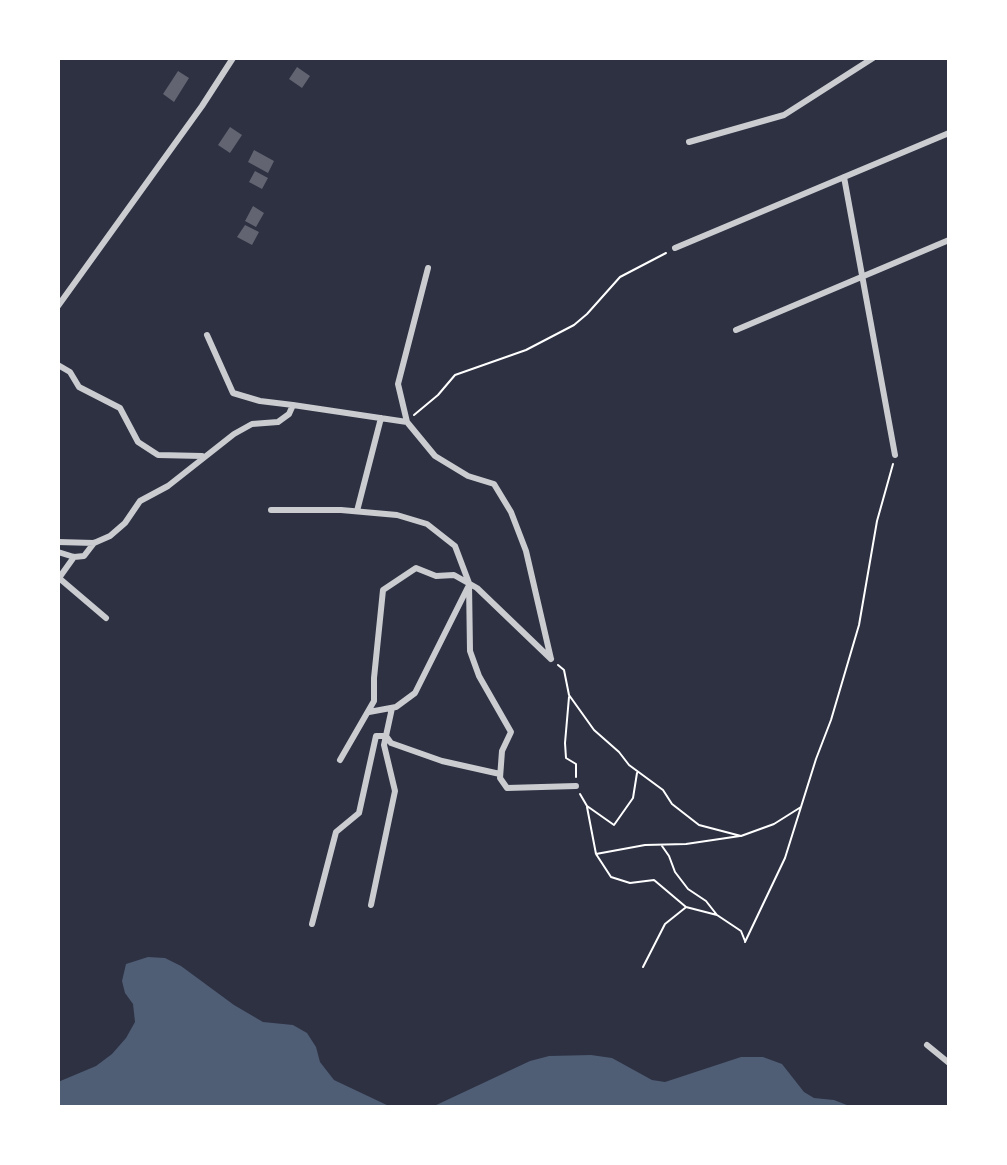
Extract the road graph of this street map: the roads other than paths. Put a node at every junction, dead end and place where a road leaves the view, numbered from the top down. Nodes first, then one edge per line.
1 (233, 58) edge
2 (873, 58) edge
3 (949, 133) edge
4 (689, 142) dead end
5 (844, 177) junction
6 (949, 240) edge
7 (675, 248) road end
8 (428, 268) dead end
9 (861, 277) junction
10 (58, 306) edge
11 (736, 330) dead end
12 (207, 335) dead end
13 (58, 365) edge
14 (293, 405) junction
15 (381, 418) junction
16 (407, 422) junction
17 (895, 455) road end
18 (204, 456) junction
19 (271, 510) dead end
20 (357, 511) junction
21 (58, 542) edge
22 (94, 543) junction
23 (58, 552) edge
24 (74, 557) junction
25 (469, 583) junction
26 (106, 618) dead end
27 (392, 708) junction
28 (369, 712) junction
29 (386, 736) junction
30 (340, 760) dead end
31 (500, 774) junction
32 (576, 786) road end
33 (371, 905) dead end
34 (312, 924) dead end
35 (927, 1045) dead end
36 (949, 1063) edge

1 - 10 street
2 - 4 street
3 - 5 street
5 - 7 street
5 - 9 street
6 - 9 street
8 - 16 street
9 - 11 street
9 - 17 street
12 - 14 street
13 - 18 street
14 - 15 street
14 - 18 street
15 - 16 street
15 - 20 street
16 - 25 street
18 - 22 street
19 - 20 street
20 - 25 street
21 - 22 street
22 - 24 street
23 - 24 street
24 - 26 street
25 - 27 street
25 - 28 street
25 - 31 street
27 - 28 street
27 - 29 street
28 - 30 street
29 - 31 street
29 - 33 street
29 - 34 street
31 - 32 street
35 - 36 street

